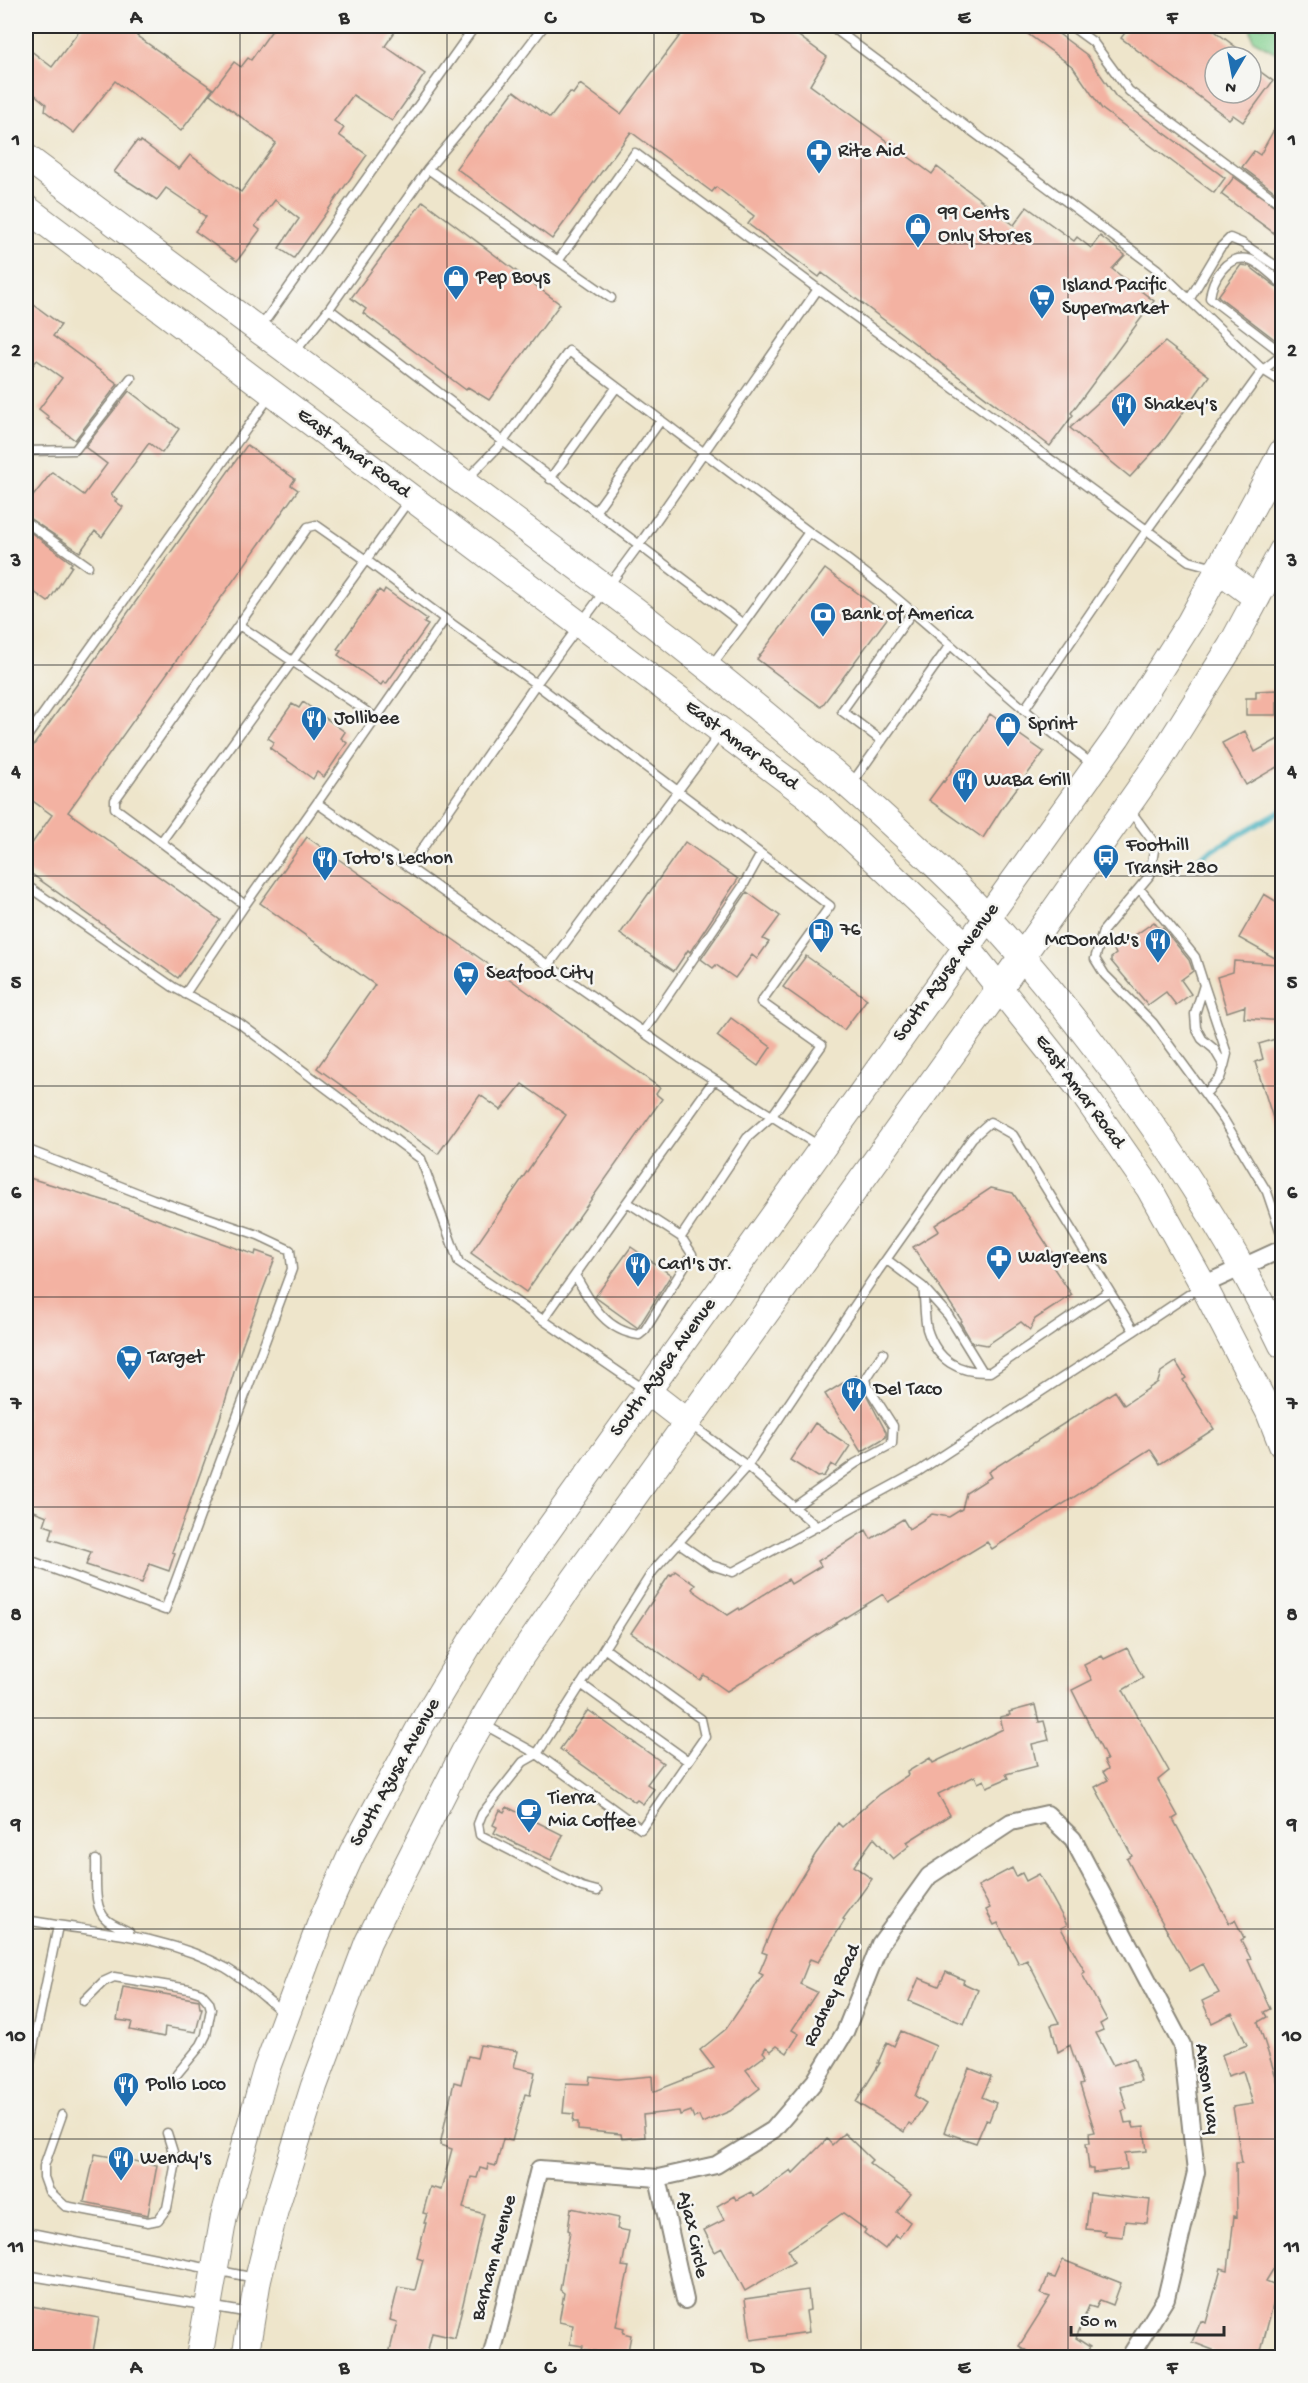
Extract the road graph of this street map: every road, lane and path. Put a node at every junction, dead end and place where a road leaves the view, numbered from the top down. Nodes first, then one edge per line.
1 (476, 26) edge
2 (544, 26) edge
3 (831, 26) edge
4 (1071, 26) edge
5 (26, 157) edge
6 (428, 169) junction
7 (1282, 205) edge
8 (26, 208) edge
9 (558, 261) junction
10 (1282, 270) edge
11 (1282, 284) edge
12 (818, 289) junction
13 (611, 298) dead end
14 (1189, 300) junction
15 (329, 309) junction
16 (258, 331) junction
17 (1282, 354) edge
18 (291, 356) junction
19 (1263, 370) junction
20 (131, 378) dead end
21 (1282, 382) edge
22 (616, 387) junction
23 (272, 393) junction
24 (661, 420) junction
25 (502, 443) junction
26 (26, 451) edge
27 (704, 452) junction
28 (1282, 452) edge
29 (550, 479) junction
30 (463, 484) junction
31 (411, 497) junction
32 (595, 512) junction
33 (26, 522) edge
34 (1148, 530) junction
35 (809, 532) junction
36 (642, 541) junction
37 (1282, 551) edge
38 (366, 560) junction
39 (88, 566) dead end
40 (1218, 569) junction
41 (606, 589) junction
42 (1257, 598) junction
43 (913, 611) junction
44 (445, 620) junction
45 (239, 624) junction
46 (580, 624) junction
47 (743, 624) junction
48 (950, 645) junction
49 (292, 661) junction
50 (710, 668) junction
51 (536, 684) junction
52 (1024, 710) junction
53 (376, 718) junction
54 (722, 731) junction
55 (26, 738) edge
56 (882, 741) junction
57 (1095, 768) junction
58 (850, 785) junction
59 (676, 791) junction
60 (317, 803) junction
61 (1127, 806) junction
62 (161, 842) junction
63 (760, 854) junction
64 (409, 868) junction
65 (26, 885) edge
66 (1139, 888) junction
67 (245, 905) junction
68 (986, 918) junction
69 (966, 946) junction
70 (1021, 957) junction
71 (548, 966) junction
72 (1204, 985) junction
73 (999, 988) junction
74 (185, 994) junction
75 (643, 1032) junction
76 (1224, 1066) junction
77 (714, 1080) junction
78 (1205, 1094) junction
79 (772, 1116) junction
80 (822, 1148) junction
81 (26, 1149) edge
82 (627, 1202) junction
83 (1282, 1236) edge
84 (681, 1237) junction
85 (1282, 1249) edge
86 (887, 1260) junction
87 (1241, 1267) junction
88 (575, 1275) junction
89 (1203, 1285) junction
90 (922, 1287) junction
91 (1109, 1291) junction
92 (543, 1320) junction
93 (1134, 1331) junction
94 (1282, 1346) edge
95 (883, 1353) dead end
96 (984, 1372) junction
97 (647, 1391) junction
98 (687, 1422) junction
99 (1282, 1445) edge
100 (747, 1466) junction
101 (793, 1508) junction
102 (817, 1527) junction
103 (679, 1543) junction
104 (26, 1558) edge
105 (604, 1648) junction
106 (581, 1684) junction
107 (481, 1723) junction
108 (537, 1754) junction
109 (688, 1761) junction
110 (1047, 1814) joint
111 (96, 1860) dead end
112 (597, 1891) dead end
113 (26, 1920) edge
114 (58, 1926) junction
115 (140, 1937) junction
116 (84, 2001) dead end
117 (287, 2015) junction
118 (28, 2052) edge
119 (177, 2074) dead end
120 (26, 2081) edge
121 (62, 2115) dead end
122 (167, 2133) dead end
123 (539, 2169) joint
124 (658, 2178) junction
125 (26, 2232) edge
126 (214, 2270) junction
127 (26, 2274) edge
128 (258, 2279) junction
129 (685, 2300) dead end
130 (208, 2308) junction
131 (253, 2314) junction
132 (199, 2358) edge
133 (245, 2358) edge
134 (490, 2358) edge
135 (1129, 2358) edge

1 - 16 lane
2 - 6 lane
3 - 14 lane
4 - 7 lane
5 - 16 main road, East Amar Road
6 - 9 lane
6 - 15 lane
8 - 23 main road, East Amar Road
9 - 12 lane
9 - 13 lane
10 - 14 lane
11 - 17 lane
12 - 27 lane
12 - 34 lane
14 - 19 lane
15 - 18 lane
15 - 25 lane
16 - 18 main road, East Amar Road
17 - 19 lane
18 - 30 main road, East Amar Road
19 - 21 lane
19 - 34 lane
20 - 26 lane
22 - 24 lane
22 - 25 lane
22 - 29 lane
23 - 31 main road, East Amar Road
23 - 55 lane
24 - 27 lane
24 - 32 lane
25 - 29 lane
25 - 30 lane
27 - 35 lane
27 - 36 lane
28 - 40 main road, South Azusa Avenue
29 - 32 lane
30 - 41 main road, East Amar Road
31 - 38 lane
31 - 46 main road, East Amar Road
32 - 36 lane
33 - 39 lane
34 - 40 lane
34 - 52 lane
35 - 43 lane
35 - 47 lane
36 - 41 lane
36 - 47 lane
37 - 42 main road
38 - 44 lane
38 - 45 lane
38 - 49 lane
40 - 42 main road
40 - 57 main road, South Azusa Avenue
41 - 46 lane
41 - 50 main road, East Amar Road
42 - 61 main road
43 - 48 lane
43 - 56 lane
44 - 51 lane
44 - 53 lane
45 - 49 lane
45 - 62 lane
46 - 51 lane
46 - 54 main road, East Amar Road
47 - 50 lane
48 - 52 lane
48 - 56 lane
49 - 53 lane
49 - 62 lane
50 - 58 main road, East Amar Road
51 - 59 lane
51 - 64 lane
52 - 57 lane
53 - 60 lane
54 - 59 lane
54 - 69 main road, East Amar Road
56 - 58 lane
57 - 68 main road, South Azusa Avenue
58 - 68 main road, East Amar Road
59 - 63 lane
59 - 71 lane
60 - 64 lane
60 - 67 lane
61 - 66 lane
61 - 70 main road
62 - 67 lane
63 - 75 lane
63 - 79 lane
64 - 71 lane
65 - 74 lane
66 - 72 lane
66 - 78 lane
67 - 74 lane
68 - 69 main road, South Azusa Avenue
68 - 70 main road, East Amar Road
69 - 73 main road, East Amar Road
69 - 80 main road, South Azusa Avenue
70 - 73 main road
70 - 87 main road, East Amar Road
71 - 75 lane
72 - 76 lane
72 - 76 lane
73 - 89 main road, East Amar Road
73 - 98 main road
74 - 92 lane
75 - 77 lane
76 - 78 lane
77 - 79 lane
77 - 82 lane
78 - 83 lane
79 - 80 lane
79 - 84 lane
80 - 97 main road, South Azusa Avenue
81 - 104 lane
82 - 84 lane
82 - 88 lane
84 - 88 lane
85 - 87 street
86 - 90 lane
86 - 91 lane
86 - 100 lane
87 - 89 street
87 - 94 main road, East Amar Road
88 - 92 lane
89 - 93 lane
89 - 99 main road, East Amar Road
90 - 96 lane
90 - 96 lane
91 - 93 lane
91 - 96 lane
92 - 97 lane
93 - 102 lane
95 - 101 lane
97 - 98 main road
97 - 117 main road, South Azusa Avenue
98 - 100 lane
98 - 107 main road
100 - 101 lane
100 - 103 lane
101 - 102 lane
102 - 103 lane
103 - 105 lane
105 - 106 lane
105 - 109 lane
106 - 108 lane
106 - 109 lane
107 - 108 lane
107 - 128 main road
108 - 109 lane
108 - 112 lane
110 - 124 street, Rodney Road
110 - 135 street, Anson Way
111 - 115 lane
113 - 114 lane
114 - 115 lane
114 - 118 lane
115 - 117 lane
116 - 119 lane
117 - 126 main road, South Azusa Avenue
118 - 120 lane
121 - 122 lane
123 - 124 street, Rodney Road
123 - 134 street, Barham Avenue
124 - 129 street, Ajax Circle
125 - 126 lane
126 - 128 lane
126 - 130 main road, South Azusa Avenue
127 - 130 lane
128 - 131 main road
130 - 131 lane
130 - 132 main road, South Azusa Avenue
131 - 133 main road

